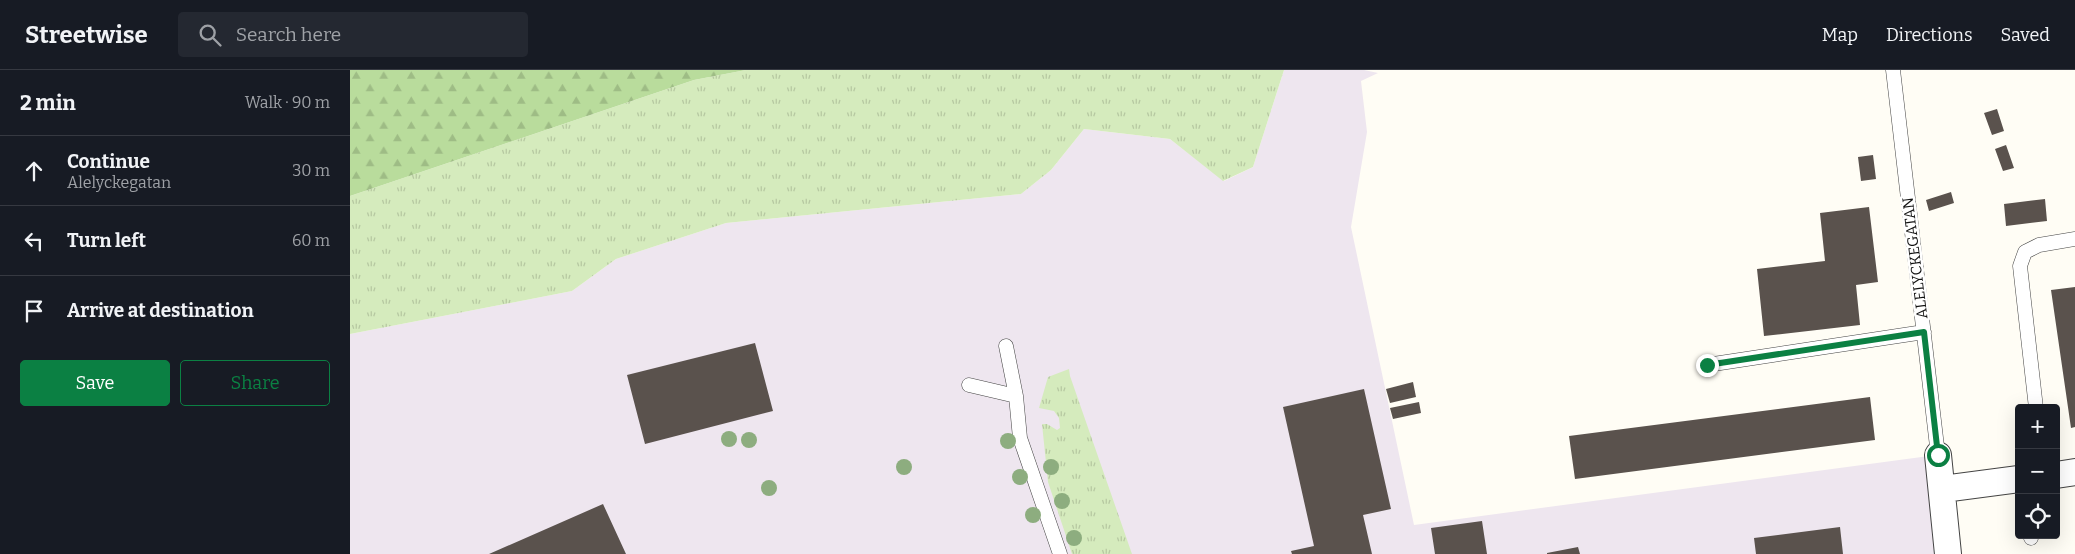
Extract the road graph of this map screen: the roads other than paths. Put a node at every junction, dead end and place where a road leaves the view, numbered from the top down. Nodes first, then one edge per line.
1 (1893, 70) edge
2 (2075, 239) edge
3 (1924, 332) junction
4 (1006, 346) dead end
5 (1707, 365) dead end
6 (969, 385) dead end
7 (1016, 396) junction
8 (2035, 404) edge
9 (1938, 455) joint
10 (2075, 472) edge
11 (2060, 474) edge
12 (2015, 480) edge
13 (1943, 489) junction
14 (1060, 554) edge
15 (1948, 554) edge

1 - 3 lane, ALELYCKEGATAN
2 - 8 lane
3 - 5 lane
3 - 9 lane, ALELYCKEGATAN
4 - 7 lane
6 - 7 lane
7 - 14 lane
9 - 13 street, ALELYCKEGATAN
10 - 11 street
12 - 13 street
13 - 15 street, ALELYCKEGATAN

